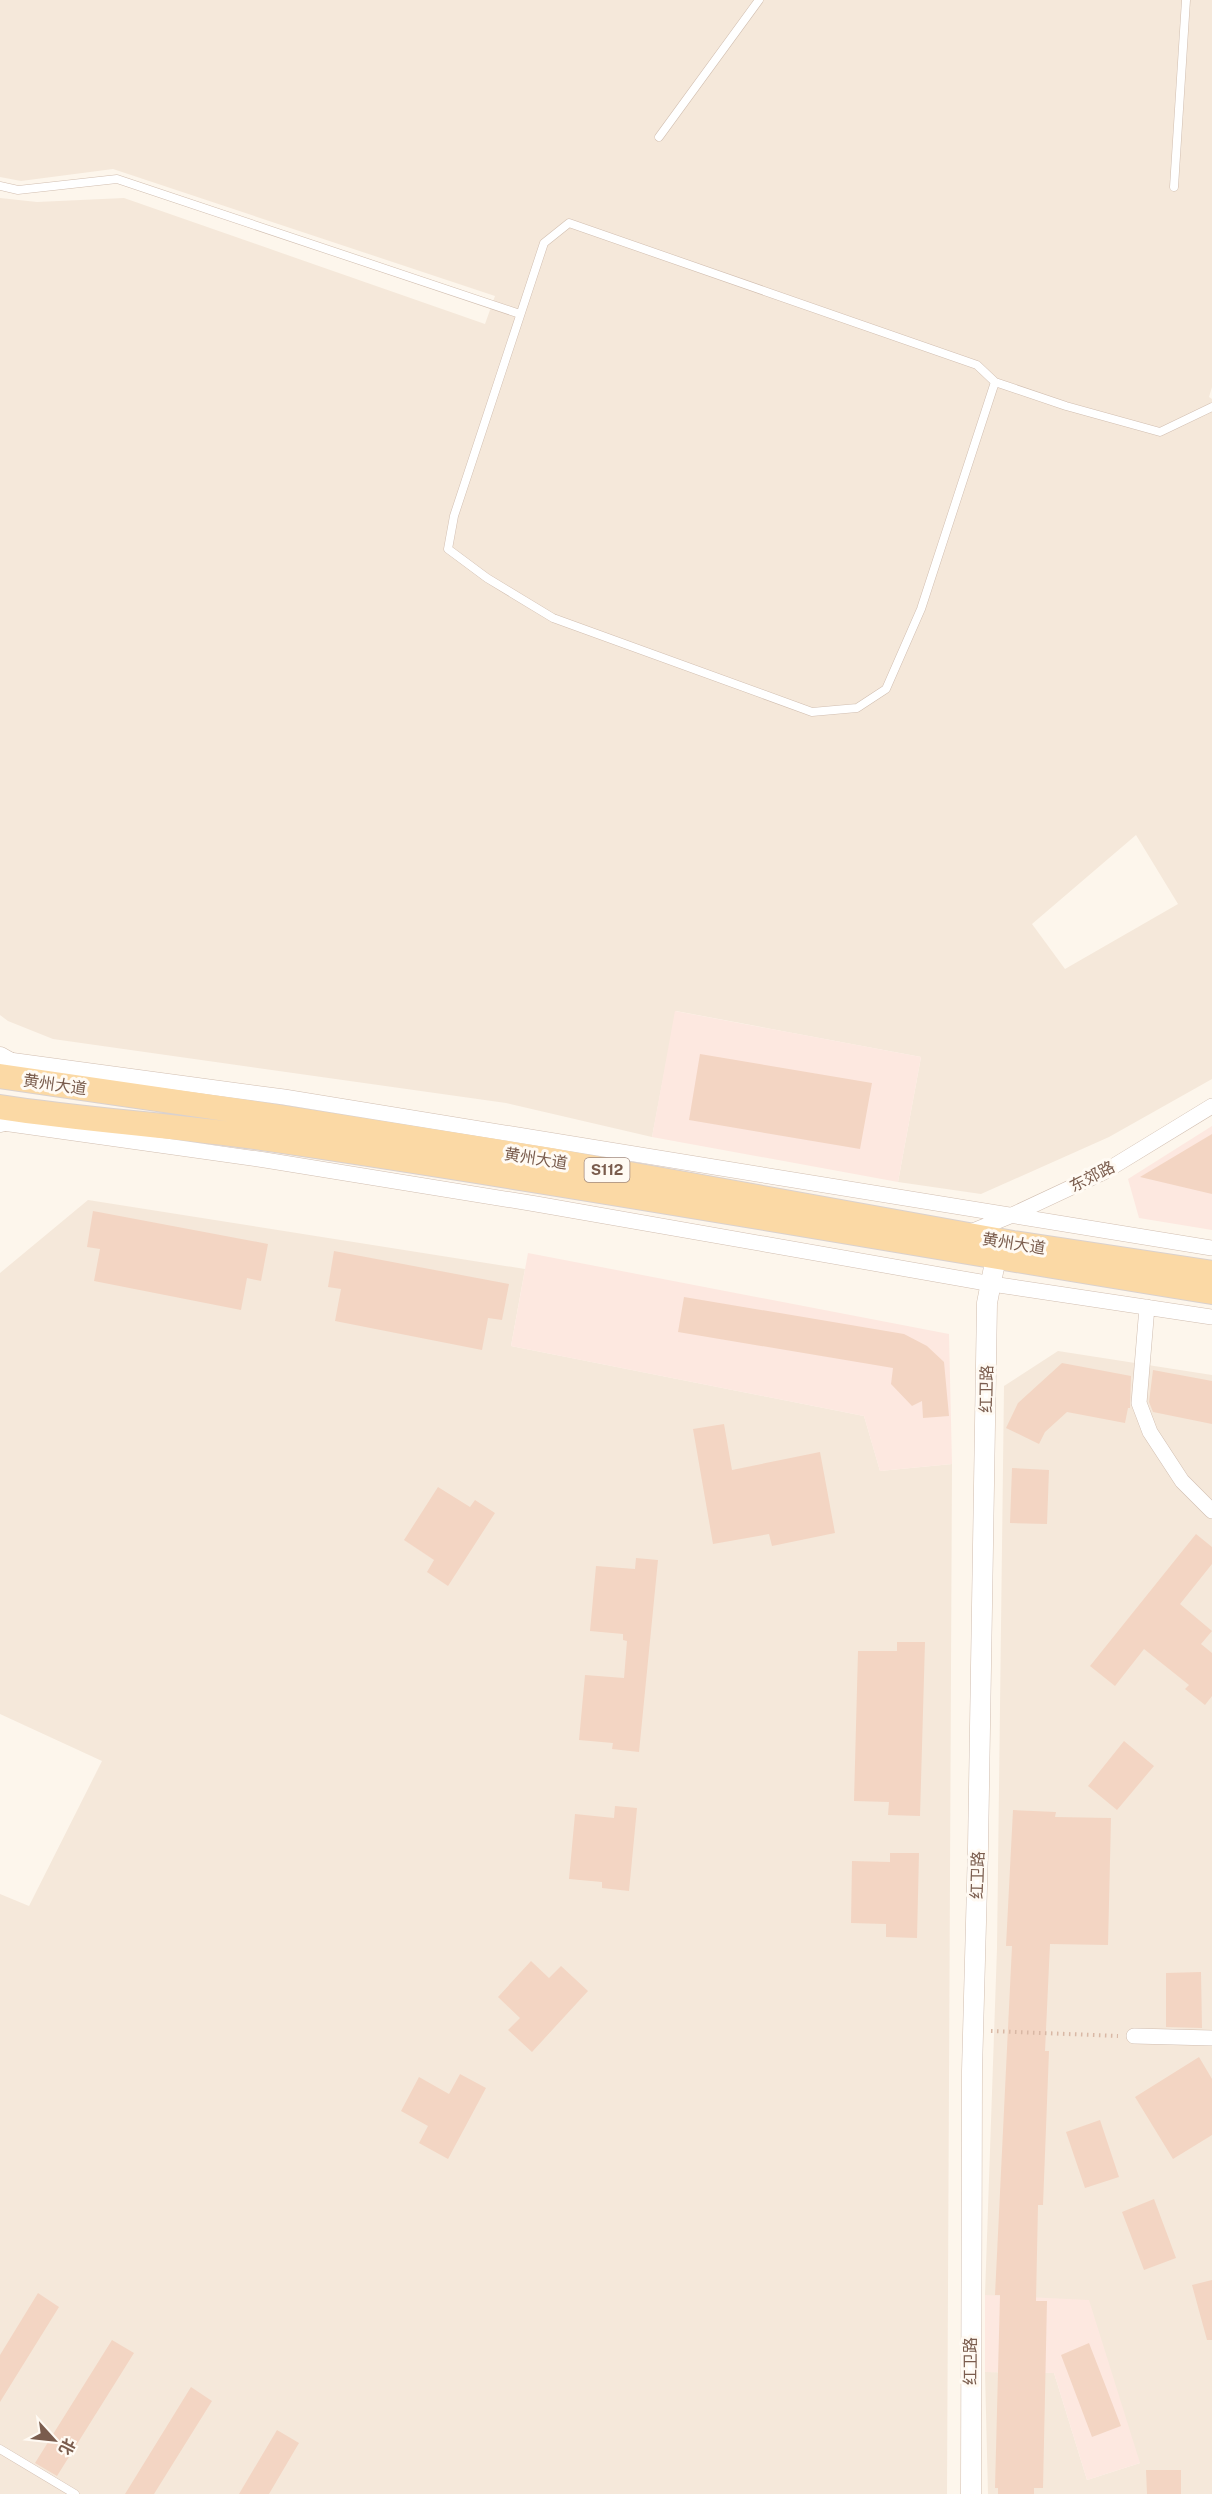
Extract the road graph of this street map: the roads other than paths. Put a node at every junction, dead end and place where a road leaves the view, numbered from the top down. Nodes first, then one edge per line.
1 (759, 0) edge
2 (1186, 0) edge
3 (659, 137) dead end
4 (0, 186) edge
5 (1174, 187) dead end
6 (520, 314) junction
7 (995, 381) junction
8 (1212, 407) edge
9 (1, 1064) edge
10 (1212, 1106) edge
11 (0, 1107) edge
12 (41, 1112) junction
13 (0, 1122) edge
14 (1010, 1216) junction
15 (965, 1234) junction
16 (1212, 1248) edge
17 (996, 1257) junction
18 (1212, 1273) edge
19 (992, 1284) junction
20 (1212, 1292) edge
21 (1147, 1307) junction
22 (1212, 1317) edge
23 (1212, 1511) edge
24 (1134, 2036) road end
25 (1212, 2038) edge
26 (0, 2449) edge
27 (75, 2494) edge
28 (971, 2494) edge

1 - 3 lane
2 - 5 lane
4 - 6 lane
6 - 7 lane
6 - 7 lane
7 - 8 lane
9 - 14 street
9 - 15 main road, 黄州大道 / S112
10 - 14 street, 东郊路
11 - 12 main road, 黄州大道 / S112
12 - 13 street
12 - 17 main road, 黄州大道 / S112
13 - 19 street
14 - 15 street, 东郊路
14 - 16 street
15 - 18 main road, 黄州大道 / S112
17 - 19 street, 红卫路
17 - 20 main road, 黄州大道 / S112
19 - 21 street
19 - 28 street, 红卫路
21 - 22 street
21 - 23 street
24 - 25 street
26 - 27 lane

